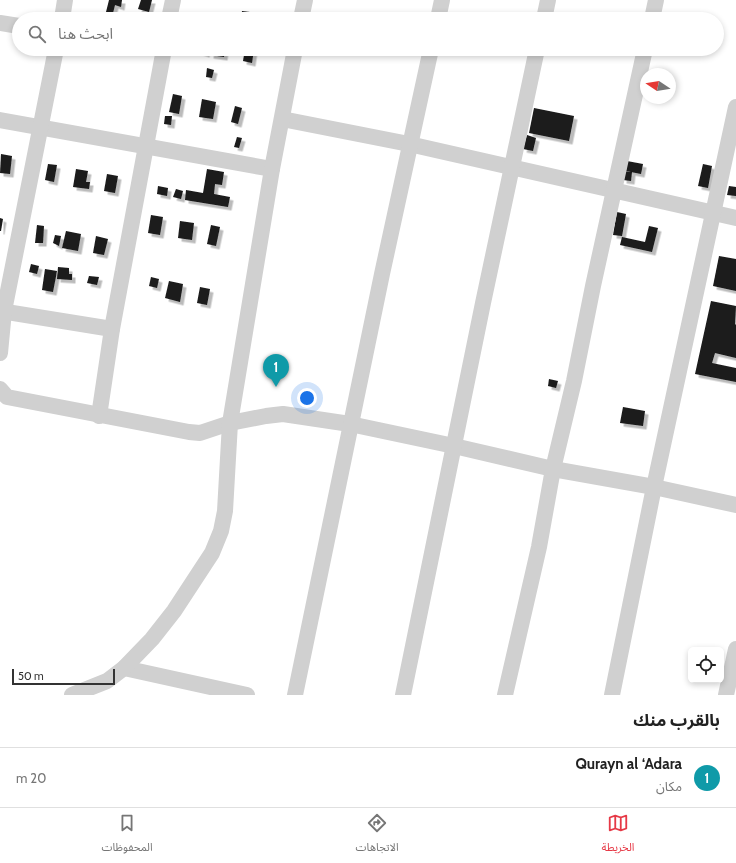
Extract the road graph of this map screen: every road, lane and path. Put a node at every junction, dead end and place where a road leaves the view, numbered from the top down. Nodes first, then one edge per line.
1 (65, 0) edge
2 (173, 0) edge
3 (305, 0) edge
4 (442, 0) edge
5 (548, 0) edge
6 (656, 0) edge
7 (63, 12) edge
8 (170, 12) edge
9 (302, 12) edge
10 (439, 12) edge
11 (545, 12) edge
12 (653, 12) edge
13 (0, 23) edge
14 (12, 25) edge
15 (55, 56) edge
16 (159, 56) edge
17 (295, 56) edge
18 (429, 56) edge
19 (536, 56) edge
20 (643, 56) edge
21 (736, 107) edge
22 (282, 119) junction
23 (0, 120) edge
24 (40, 127) junction
25 (410, 144) junction
26 (147, 146) junction
27 (511, 168) junction
28 (272, 169) junction
29 (614, 190) junction
30 (713, 213) junction
31 (736, 218) edge
32 (2, 311) edge
33 (112, 329) junction
34 (0, 353) edge
35 (0, 389) edge
36 (99, 416) junction
37 (230, 422) junction
38 (350, 424) junction
39 (454, 446) junction
40 (553, 469) junction
41 (654, 488) junction
42 (736, 505) edge
43 (736, 649) edge
44 (124, 668) junction
45 (72, 695) edge
46 (247, 695) edge
47 (295, 695) edge
48 (403, 695) edge
49 (505, 695) edge
50 (612, 695) edge
51 (726, 695) edge

1 - 7 street
2 - 8 street
3 - 9 street
4 - 10 street
5 - 11 street
6 - 12 street
13 - 14 street
15 - 24 street
16 - 26 street
17 - 22 street
18 - 25 street
19 - 27 street
20 - 29 street
21 - 30 street
22 - 25 street
22 - 28 street
23 - 24 street
24 - 26 street
24 - 32 street
25 - 27 street
25 - 38 street
26 - 28 street
26 - 33 street
27 - 29 street
27 - 39 street
28 - 37 street
29 - 30 street
29 - 40 street
30 - 31 street
30 - 41 street
32 - 33 street
32 - 34 street
33 - 36 street
35 - 36 street
36 - 37 street
37 - 38 street
37 - 44 street
38 - 39 street
38 - 47 street
39 - 40 street
39 - 48 street
40 - 41 street
40 - 49 street
41 - 42 street
41 - 50 street
43 - 51 street
44 - 45 street
44 - 46 street

